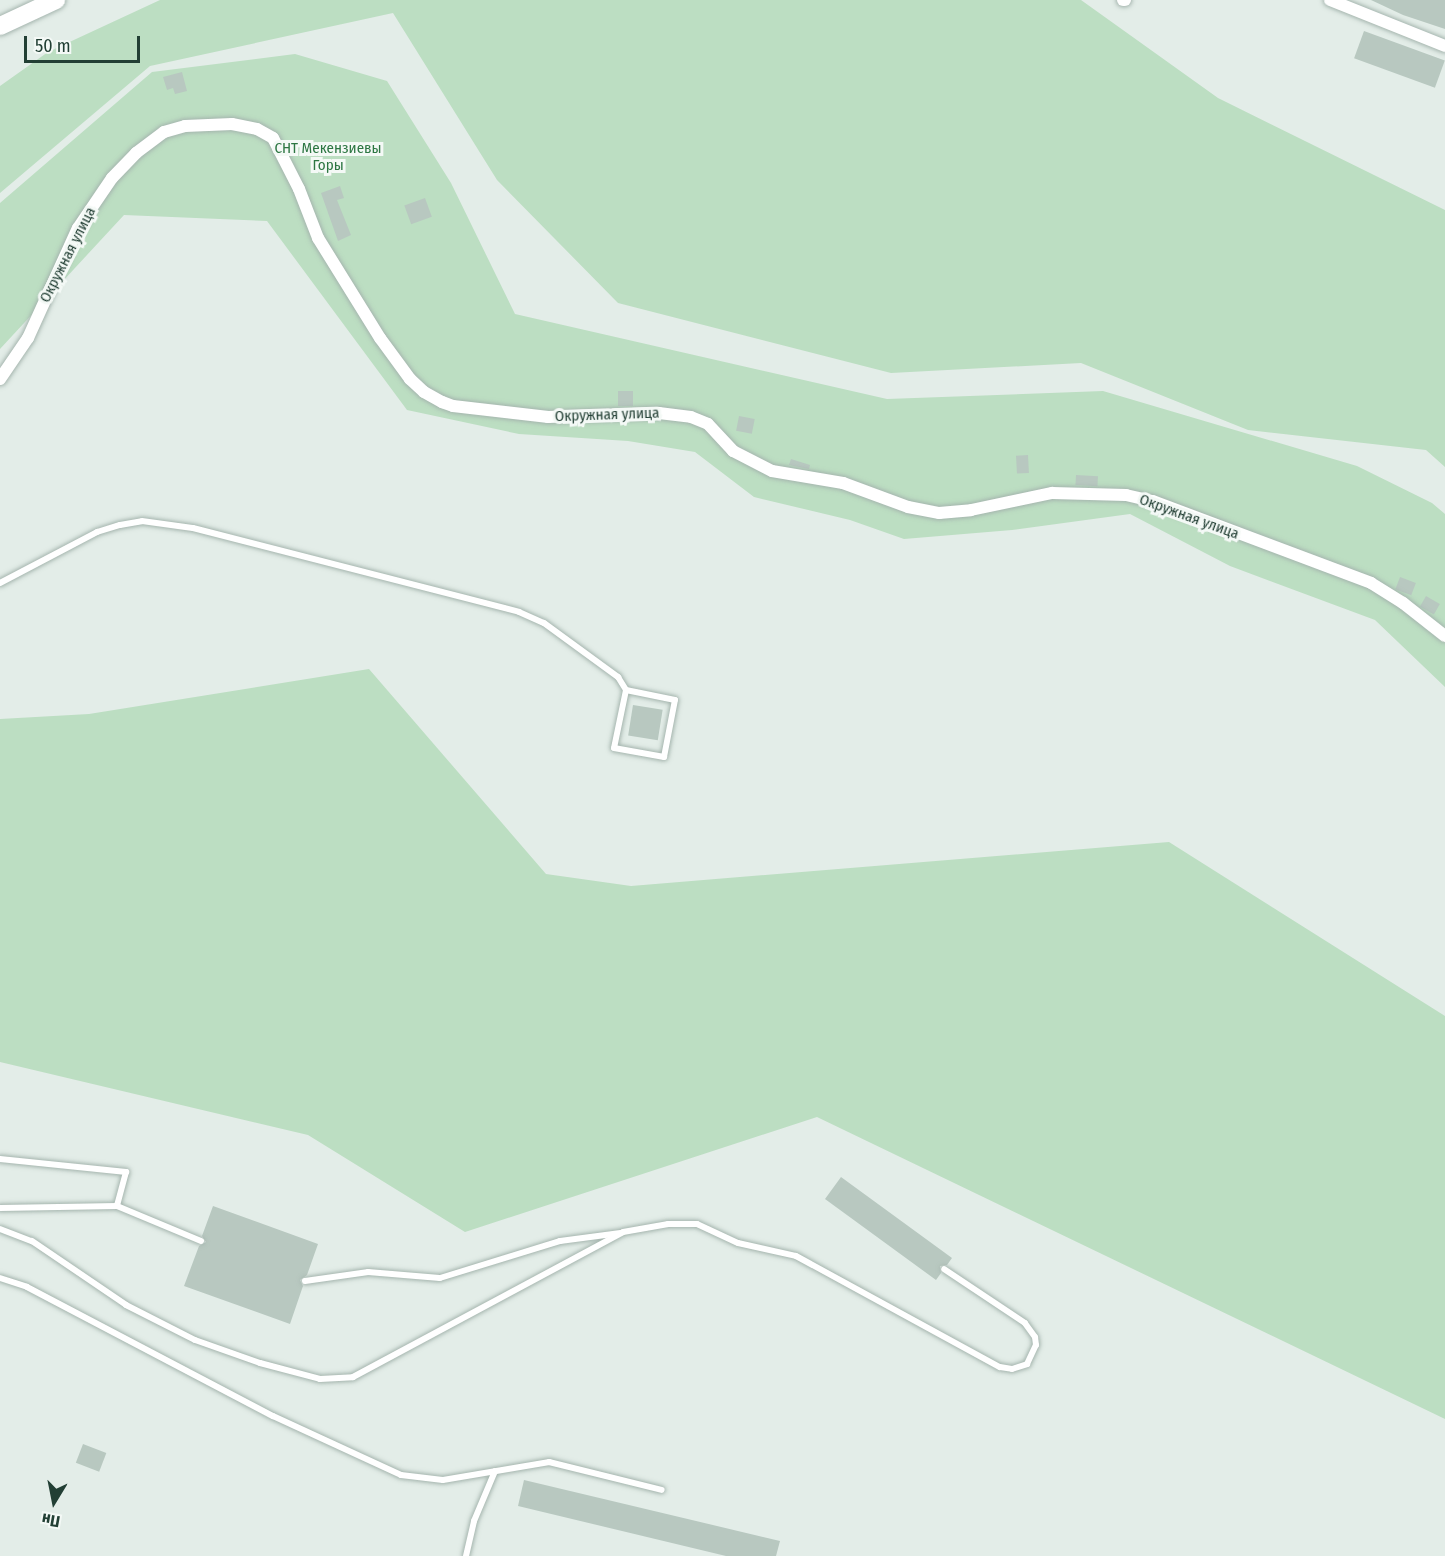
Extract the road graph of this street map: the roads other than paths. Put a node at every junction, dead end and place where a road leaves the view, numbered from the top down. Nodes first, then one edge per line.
1 (56, 0) edge
2 (1330, 0) edge
3 (0, 26) edge
4 (1445, 46) edge
5 (0, 379) edge
6 (0, 583) edge
7 (1445, 636) edge
8 (626, 690) junction
9 (0, 1159) edge
10 (117, 1206) junction
11 (0, 1208) edge
12 (0, 1229) edge
13 (623, 1232) junction
14 (201, 1240) dead end
15 (944, 1269) dead end
16 (0, 1278) edge
17 (305, 1281) dead end
18 (495, 1471) junction
19 (662, 1490) dead end
20 (466, 1556) edge

1 - 3 main road
2 - 4 street
5 - 7 street, Окружная улица
6 - 8 lane
8 - 8 lane
9 - 10 lane
10 - 11 lane
10 - 14 lane
12 - 13 lane
13 - 15 lane
13 - 17 lane
16 - 18 lane
18 - 19 lane
18 - 20 lane

